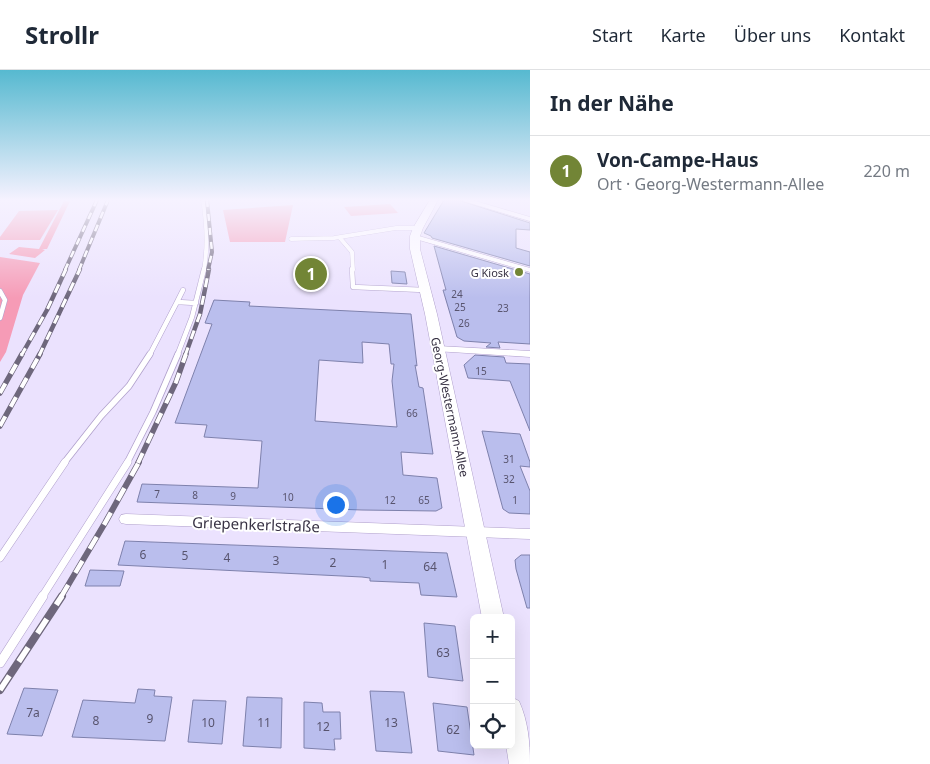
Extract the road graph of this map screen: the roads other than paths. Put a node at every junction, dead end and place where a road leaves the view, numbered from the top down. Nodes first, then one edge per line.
1 (207, 232) edge
2 (371, 232) edge
3 (416, 232) edge
4 (417, 232) edge
5 (340, 238) junction
6 (291, 239) dead end
7 (529, 270) edge
8 (183, 290) dead end
9 (424, 290) junction
10 (0, 291) edge
11 (177, 302) junction
12 (196, 303) junction
13 (0, 318) edge
14 (438, 349) junction
15 (530, 354) edge
16 (126, 520) dead end
17 (476, 532) junction
18 (530, 534) edge
19 (0, 558) edge
20 (492, 614) edge
21 (0, 663) edge
22 (515, 729) edge
23 (522, 764) edge

1 - 12 lane
2 - 5 lane
3 - 9 street, Georg-Westermann-Allee
4 - 7 street
5 - 6 lane
5 - 9 lane
8 - 11 lane
9 - 14 street, Georg-Westermann-Allee
10 - 13 lane
11 - 12 lane
11 - 19 lane
12 - 21 lane
14 - 15 street
14 - 17 street, Georg-Westermann-Allee
16 - 17 street, Griepenkerlstraße
17 - 18 street, Griepenkerlstraße
17 - 20 street, Georg-Westermann-Allee
22 - 23 street

